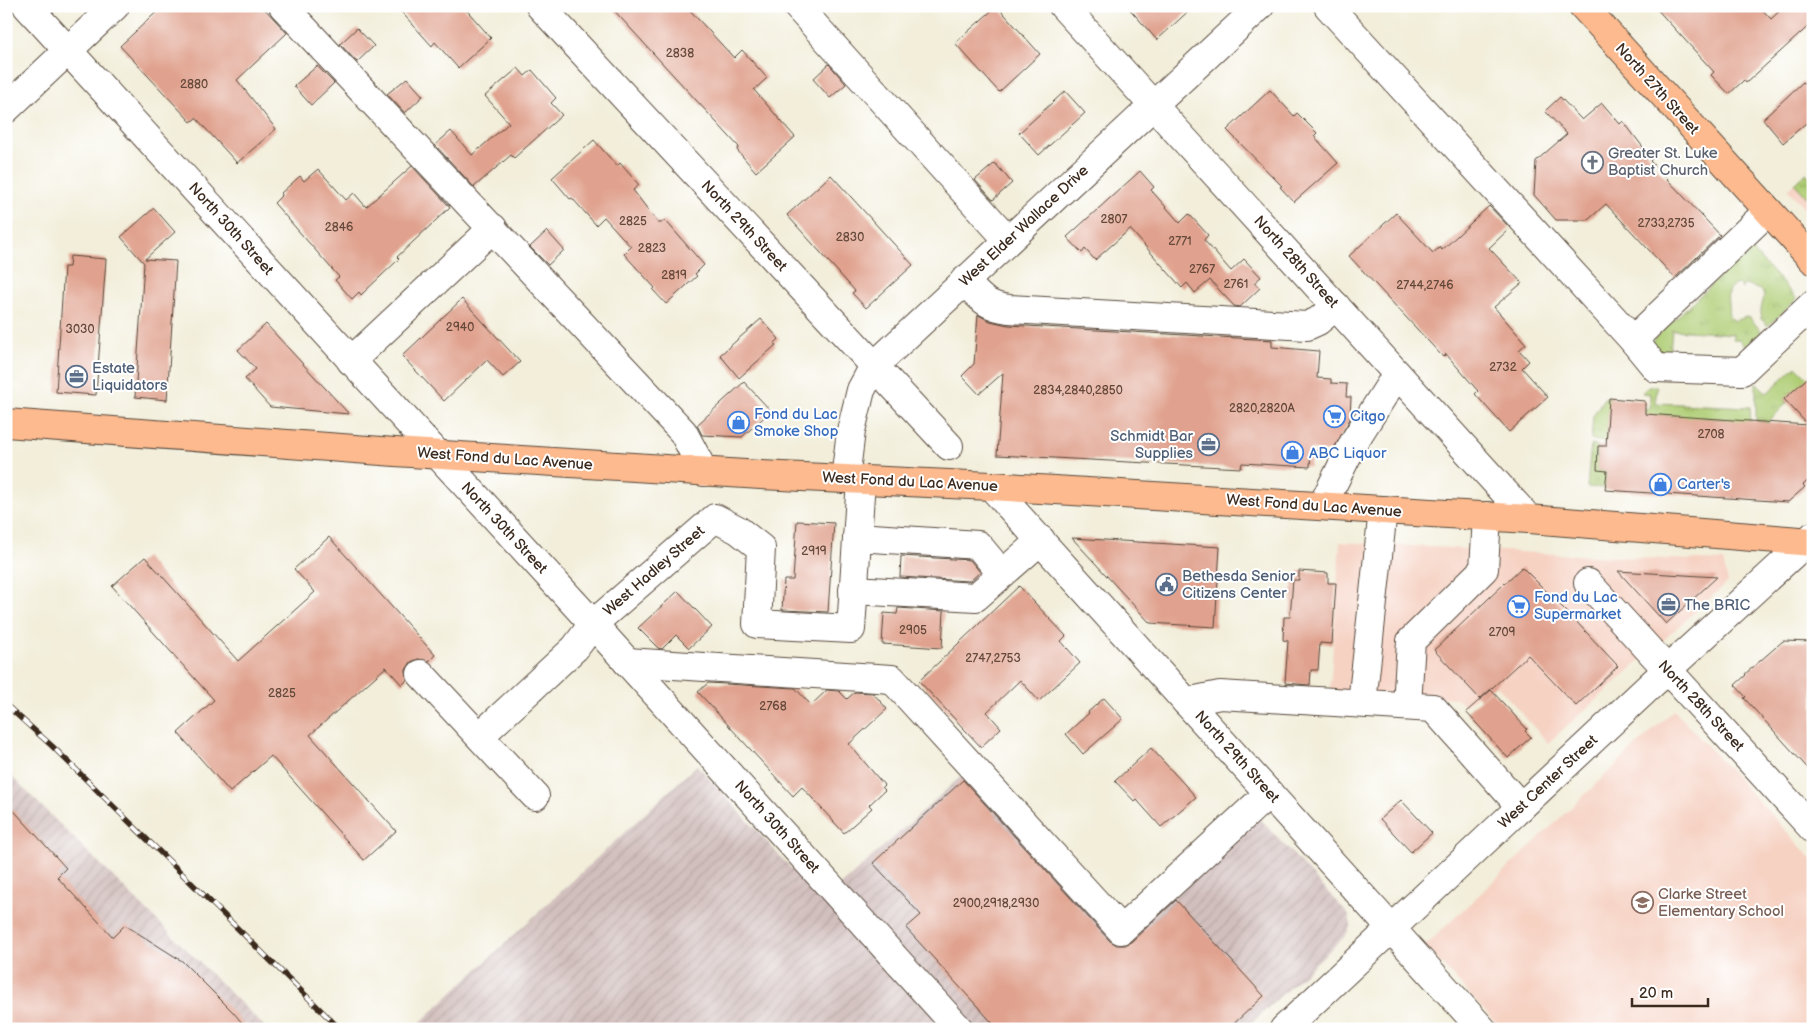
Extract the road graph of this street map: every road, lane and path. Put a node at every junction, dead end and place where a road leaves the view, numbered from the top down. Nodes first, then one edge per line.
1 (27, 6) edge
2 (115, 6) edge
3 (284, 6) edge
4 (540, 6) edge
5 (797, 6) edge
6 (1063, 6) edge
7 (1260, 6) edge
8 (1328, 6) edge
9 (1583, 6) edge
10 (68, 50) junction
11 (1153, 105) junction
12 (6, 109) edge
13 (1768, 211) junction
14 (493, 228) junction
15 (1008, 240) junction
16 (1813, 260) edge
17 (964, 281) junction
18 (1813, 304) edge
19 (1336, 306) junction
20 (1633, 340) junction
21 (351, 361) junction
22 (874, 366) junction
23 (1397, 374) junction
24 (6, 423) edge
25 (949, 446) dead end
26 (436, 454) junction
27 (704, 472) junction
28 (853, 479) junction
29 (991, 486) junction
30 (1322, 506) junction
31 (1383, 510) junction
32 (1487, 516) junction
33 (715, 518) joint
34 (1529, 519) junction
35 (857, 537) junction
36 (1041, 540) junction
37 (1811, 540) edge
38 (1002, 574) junction
39 (1588, 583) dead end
40 (853, 590) junction
41 (593, 624) junction
42 (628, 662) junction
43 (1668, 669) junction
44 (421, 674) dead end
45 (1186, 702) junction
46 (1362, 703) junction
47 (1407, 705) junction
48 (480, 736) junction
49 (1269, 793) junction
50 (535, 796) dead end
51 (1521, 807) junction
52 (1812, 826) edge
53 (1391, 928) junction
54 (959, 1029) edge
55 (1284, 1029) edge
56 (1482, 1029) edge

1 - 10 street, North 30th Street
2 - 10 street
3 - 14 street
4 - 22 street, North 29th Street
5 - 15 street
6 - 11 street, North 28th Street
7 - 11 street, West Elder Wallace Drive
8 - 20 street
9 - 13 main road, North 27th Street
10 - 12 street
10 - 21 street, North 30th Street
11 - 15 street, West Elder Wallace Drive
11 - 19 street, North 28th Street
13 - 16 main road, North 27th Street
13 - 20 street
14 - 21 street
14 - 27 street
15 - 17 street, West Elder Wallace Drive
17 - 19 street
17 - 22 street, West Elder Wallace Drive
18 - 20 street
19 - 23 street, North 28th Street
21 - 26 street, North 30th Street
22 - 25 street, North 29th Street
22 - 28 street, West Elder Wallace Drive
23 - 30 street
23 - 34 street, North 28th Street
24 - 26 main road, West Fond du Lac Avenue
26 - 27 main road, West Fond du Lac Avenue
26 - 41 street, North 30th Street
27 - 28 main road, West Fond du Lac Avenue
28 - 29 main road, West Fond du Lac Avenue
28 - 35 street, West Elder Wallace Drive
29 - 30 main road, West Fond du Lac Avenue
29 - 36 street, North 29th Street
30 - 31 main road, West Fond du Lac Avenue
31 - 32 main road, West Fond du Lac Avenue
31 - 46 street
32 - 34 main road, West Fond du Lac Avenue
32 - 47 street
33 - 40 street, West Elder Wallace Drive
33 - 41 street, West Hadley Street
34 - 37 main road, West Fond du Lac Avenue
35 - 38 street
35 - 40 street, West Elder Wallace Drive
36 - 38 street
36 - 45 street, North 29th Street
37 - 43 street, West Center Street
38 - 40 street
39 - 43 street, North 28th Street
41 - 42 street, North 30th Street
41 - 48 street, West Hadley Street
42 - 49 street
42 - 54 street, North 30th Street
43 - 51 street, West Center Street
43 - 52 street, North 28th Street
44 - 48 street
45 - 46 street
45 - 49 street, North 29th Street
46 - 47 street
47 - 51 street
48 - 50 street
49 - 53 street, North 29th Street
51 - 53 street, West Center Street
53 - 55 street, West Center Street
53 - 56 street, North 29th Street

